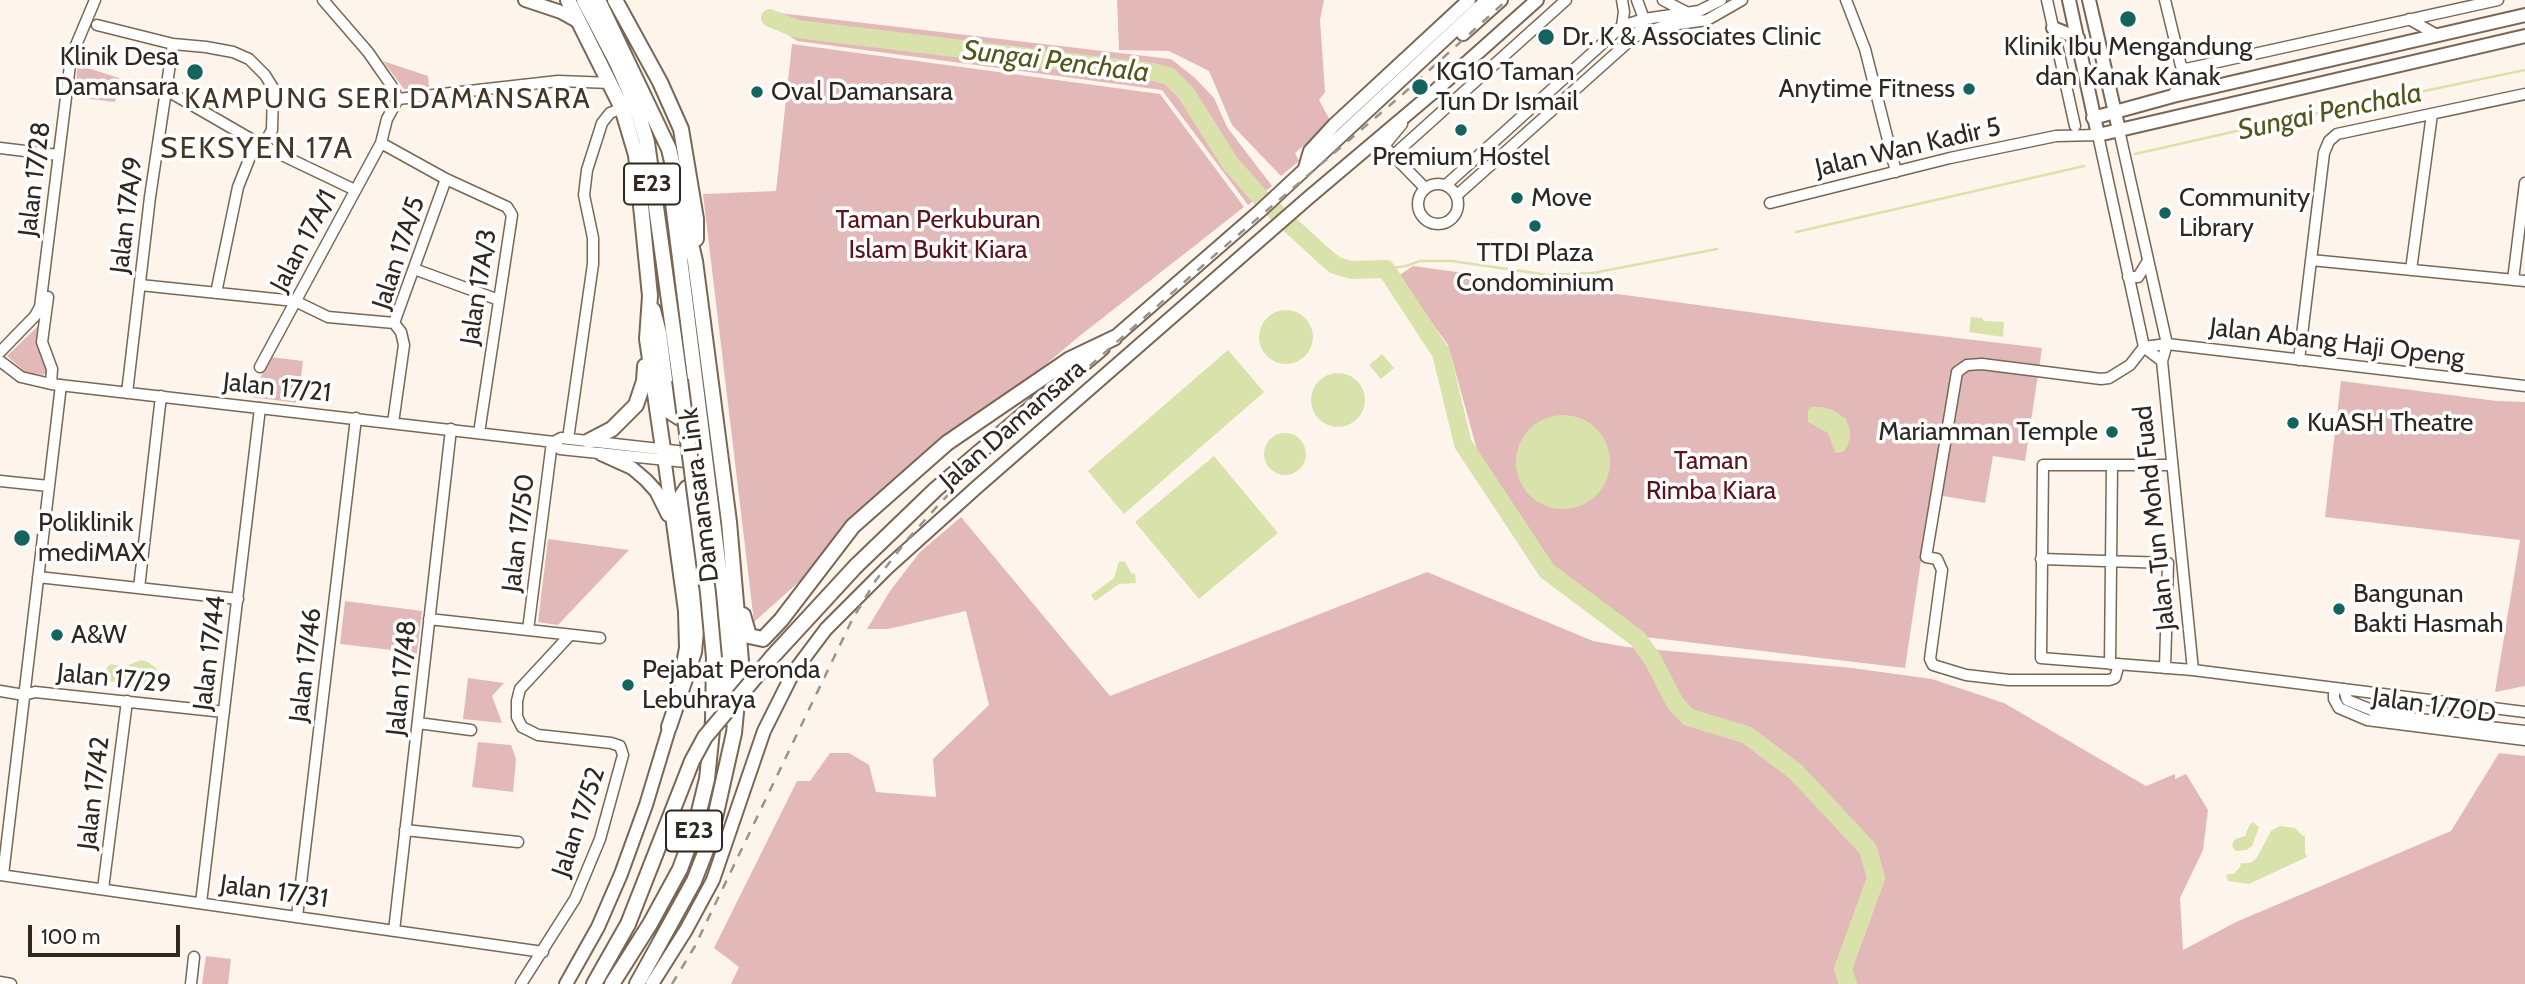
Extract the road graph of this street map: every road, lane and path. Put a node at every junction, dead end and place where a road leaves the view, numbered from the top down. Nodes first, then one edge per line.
1 (95, 0) edge
2 (323, 0) edge
3 (524, 0) edge
4 (568, 0) edge
5 (584, 0) edge
6 (598, 0) edge
7 (615, 0) edge
8 (1469, 0) edge
9 (1487, 0) edge
10 (1501, 0) edge
11 (1537, 0) edge
12 (1566, 0) edge
13 (1622, 0) edge
14 (1637, 0) edge
15 (1663, 0) edge
16 (1721, 0) edge
17 (1742, 0) edge
18 (1840, 0) edge
19 (2047, 0) edge
20 (2069, 0) edge
21 (2075, 0) edge
22 (2089, 0) edge
23 (2165, 0) edge
24 (2498, 0) edge
25 (1848, 4) edge
26 (1690, 13) junction
27 (2525, 15) edge
28 (1644, 19) junction
29 (2409, 19) junction
30 (579, 22) junction
31 (97, 24) dead end
32 (1622, 26) junction
33 (2053, 29) junction
34 (2077, 33) junction
35 (2437, 35) junction
36 (2525, 36) edge
37 (1634, 37) junction
38 (173, 44) junction
39 (2186, 69) junction
40 (1402, 81) junction
41 (611, 83) junction
42 (2109, 86) junction
43 (166, 90) junction
44 (2525, 94) edge
45 (2173, 96) junction
46 (398, 99) junction
47 (2146, 102) junction
48 (622, 108) junction
49 (1412, 110) junction
50 (2115, 111) junction
51 (2432, 114) junction
52 (2093, 118) junction
53 (2075, 126) junction
54 (661, 130) junction
55 (2119, 130) junction
56 (2098, 135) junction
57 (2056, 136) junction
58 (381, 143) junction
59 (260, 144) junction
60 (0, 148) edge
61 (1395, 157) junction
62 (58, 159) junction
63 (1305, 169) junction
64 (1896, 172) junction
65 (446, 179) junction
66 (2525, 183) edge
67 (1446, 186) junction
68 (1425, 188) junction
69 (355, 190) junction
70 (1456, 195) junction
71 (1770, 203) dead end
72 (2311, 260) junction
73 (695, 261) junction
74 (2148, 261) junction
75 (414, 269) junction
76 (2412, 270) junction
77 (2128, 277) junction
78 (2513, 280) junction
79 (2525, 281) edge
80 (140, 285) junction
81 (216, 293) junction
82 (650, 296) junction
83 (499, 300) junction
84 (295, 301) junction
85 (394, 323) junction
86 (1114, 338) junction
87 (647, 340) junction
88 (2167, 344) junction
89 (2144, 346) junction
90 (0, 352) edge
91 (2299, 360) junction
92 (0, 361) edge
93 (2162, 361) junction
94 (260, 367) dead end
95 (56, 384) junction
96 (2525, 386) edge
97 (127, 393) junction
98 (161, 396) junction
99 (697, 403) junction
100 (260, 408) junction
101 (356, 418) junction
102 (393, 423) junction
103 (451, 429) junction
104 (479, 433) junction
105 (568, 439) junction
106 (589, 441) junction
107 (553, 442) junction
108 (601, 454) junction
109 (663, 455) junction
110 (705, 459) junction
111 (2112, 465) junction
112 (2172, 465) junction
113 (0, 481) edge
114 (49, 486) junction
115 (711, 501) junction
116 (673, 524) junction
117 (2041, 559) junction
118 (2111, 561) junction
119 (38, 577) junction
120 (139, 588) junction
121 (736, 590) junction
122 (237, 599) junction
123 (429, 619) junction
124 (528, 630) junction
125 (570, 635) junction
126 (600, 638) dead end
127 (2115, 664) junction
128 (2165, 668) junction
129 (2193, 670) junction
130 (2339, 689) junction
131 (0, 691) edge
132 (24, 695) junction
133 (127, 701) junction
134 (224, 712) junction
135 (2525, 712) edge
136 (418, 723) junction
137 (669, 727) junction
138 (471, 730) dead end
139 (2525, 731) edge
140 (2525, 740) edge
141 (722, 797) junction
142 (405, 830) junction
143 (518, 842) dead end
144 (2, 875) edge
145 (103, 889) junction
146 (201, 903) junction
147 (297, 917) junction
148 (394, 931) junction
149 (543, 952) junction
150 (194, 957) dead end
151 (0, 982) edge
152 (11, 984) edge
153 (191, 984) edge
154 (521, 984) edge
155 (566, 984) edge
156 (594, 984) edge
157 (612, 984) edge
158 (637, 984) edge
159 (652, 984) edge

1 - 62 street, Jalan 17/28
2 - 46 street
3 - 30 main road
4 - 30 highway
5 - 157 highway, Damansara Link / E23, bridge
6 - 54 highway, Damansara Link / E23
7 - 73 highway
8 - 63 main road
9 - 40 main road
10 - 40 main road
11 - 49 main road, Jalan Damansara
12 - 61 street
13 - 32 street
14 - 28 street
15 - 26 street
16 - 26 street
17 - 37 street
18 - 25 street
19 - 33 street
20 - 34 main road
21 - 34 main road
22 - 42 main road, Jalan Tun Mohd Fuad
23 - 39 street
24 - 29 street
25 - 64 street
26 - 28 street
27 - 35 main road
28 - 32 street
28 - 37 street
29 - 35 street
29 - 39 street
30 - 41 highway
31 - 38 street
32 - 67 street
33 - 34 main road
33 - 53 street
34 - 52 main road
35 - 45 main road
36 - 55 main road
37 - 70 street
38 - 43 street, Jalan 17A/9
38 - 59 street
39 - 45 street
40 - 63 main road
41 - 46 street
41 - 48 highway
42 - 47 main road
42 - 50 main road, Jalan Tun Mohd Fuad
43 - 59 street
43 - 80 street, Jalan 17A/9
44 - 51 street
45 - 47 main road
46 - 58 street, Jalan 17A/1
47 - 50 main road
48 - 82 highway
48 - 105 street
49 - 61 street
49 - 159 main road, Jalan Damansara
50 - 52 main road
50 - 55 main road, Jalan Tun Mohd Fuad
51 - 72 street
51 - 76 street
52 - 53 street, Jalan Wan Kadir 5
52 - 56 main road
53 - 57 street, Jalan Wan Kadir 5
54 - 73 highway, Damansara Link / E23
54 - 99 highway
55 - 56 main road
55 - 74 street, Jalan Tun Mohd Fuad
56 - 57 street, Jalan Wan Kadir 5
56 - 77 street
57 - 64 street, Jalan Wan Kadir 5
58 - 65 street, Jalan 17A/3
58 - 69 street, Jalan 17A/1
59 - 69 street
59 - 81 street
60 - 62 street
61 - 68 street
62 - 90 street, Jalan 17/28
62 - 95 street
63 - 86 main road
64 - 71 street, Jalan Wan Kadir 5
65 - 75 street, Jalan 17A/5
65 - 83 street, Jalan 17A/3
66 - 78 street
67 - 68 street
67 - 70 street
68 - 70 street
69 - 84 street, Jalan 17A/1
72 - 76 street
72 - 91 street
73 - 121 highway, Damansara Link / E23
74 - 77 street
74 - 88 street, Jalan Tun Mohd Fuad
75 - 83 street
75 - 85 street, Jalan 17A/5
76 - 78 street
77 - 89 street
78 - 79 street
80 - 81 street
80 - 97 street, Jalan 17A/9
81 - 84 street
82 - 87 highway
82 - 99 highway
83 - 104 street, Jalan 17A/3
84 - 85 street
84 - 94 street, Jalan 17A/1
85 - 102 street, Jalan 17A/5
86 - 121 highway
86 - 156 highway, bridge
87 - 106 highway
87 - 109 highway
88 - 89 street, Jalan Abang Haji Openg
88 - 91 street, Jalan Abang Haji Openg
88 - 93 street, Jalan Tun Mohd Fuad
89 - 93 street
89 - 127 street
91 - 96 street, Jalan Abang Haji Openg
92 - 95 street, Jalan 17/21
93 - 112 street, Jalan Tun Mohd Fuad
95 - 97 street, Jalan 17/21
95 - 114 street
97 - 98 street, Jalan 17/21
98 - 100 street, Jalan 17/21
98 - 120 street
99 - 110 highway
100 - 101 street, Jalan 17/21
100 - 122 street, Jalan 17/44
101 - 102 street, Jalan 17/21
101 - 147 street, Jalan 17/46
102 - 103 street, Jalan 17/21
103 - 104 street, Jalan 17/21
103 - 123 street, Jalan 17/48
104 - 107 street, Jalan 17/21
105 - 106 street, Jalan 17/21
105 - 107 street, Jalan 17/21
106 - 109 street, Jalan 17/21
107 - 108 street, Jalan 17/21
107 - 124 street, Jalan 17/50
108 - 109 street, Jalan 17/21
108 - 116 main road
109 - 110 street, Jalan 17/21
109 - 116 main road
110 - 115 highway
111 - 112 street
111 - 117 street
111 - 118 street
112 - 129 street, Jalan Tun Mohd Fuad
113 - 114 street
114 - 119 street
115 - 137 highway
115 - 141 highway
116 - 137 main road
117 - 118 street
117 - 127 street
118 - 127 street
118 - 128 street
119 - 120 street
119 - 132 street
120 - 122 street
121 - 141 highway, Damansara Link / E23
122 - 134 street, Jalan 17/44
123 - 124 street
123 - 136 street, Jalan 17/48
124 - 125 street
125 - 126 street
125 - 149 street, Jalan 17/52
127 - 128 street
128 - 129 street
129 - 130 street
130 - 135 street
130 - 139 street, Jalan 1/70D
130 - 140 street, Jalan 1/70D
131 - 132 street, Jalan 17/29
132 - 133 street, Jalan 17/29
132 - 144 street
133 - 134 street, Jalan 17/29
133 - 145 street, Jalan 17/42
134 - 146 street, Jalan 17/44
136 - 138 street
136 - 142 street, Jalan 17/48
137 - 155 main road
141 - 158 highway, Damansara Link / E23
142 - 143 street
142 - 148 street, Jalan 17/48
144 - 145 street, Jalan 17/31
145 - 146 street, Jalan 17/31
146 - 147 street, Jalan 17/31
147 - 148 street, Jalan 17/31
148 - 149 street, Jalan 17/31
149 - 154 street, Jalan 17/52
150 - 153 street
151 - 152 street

